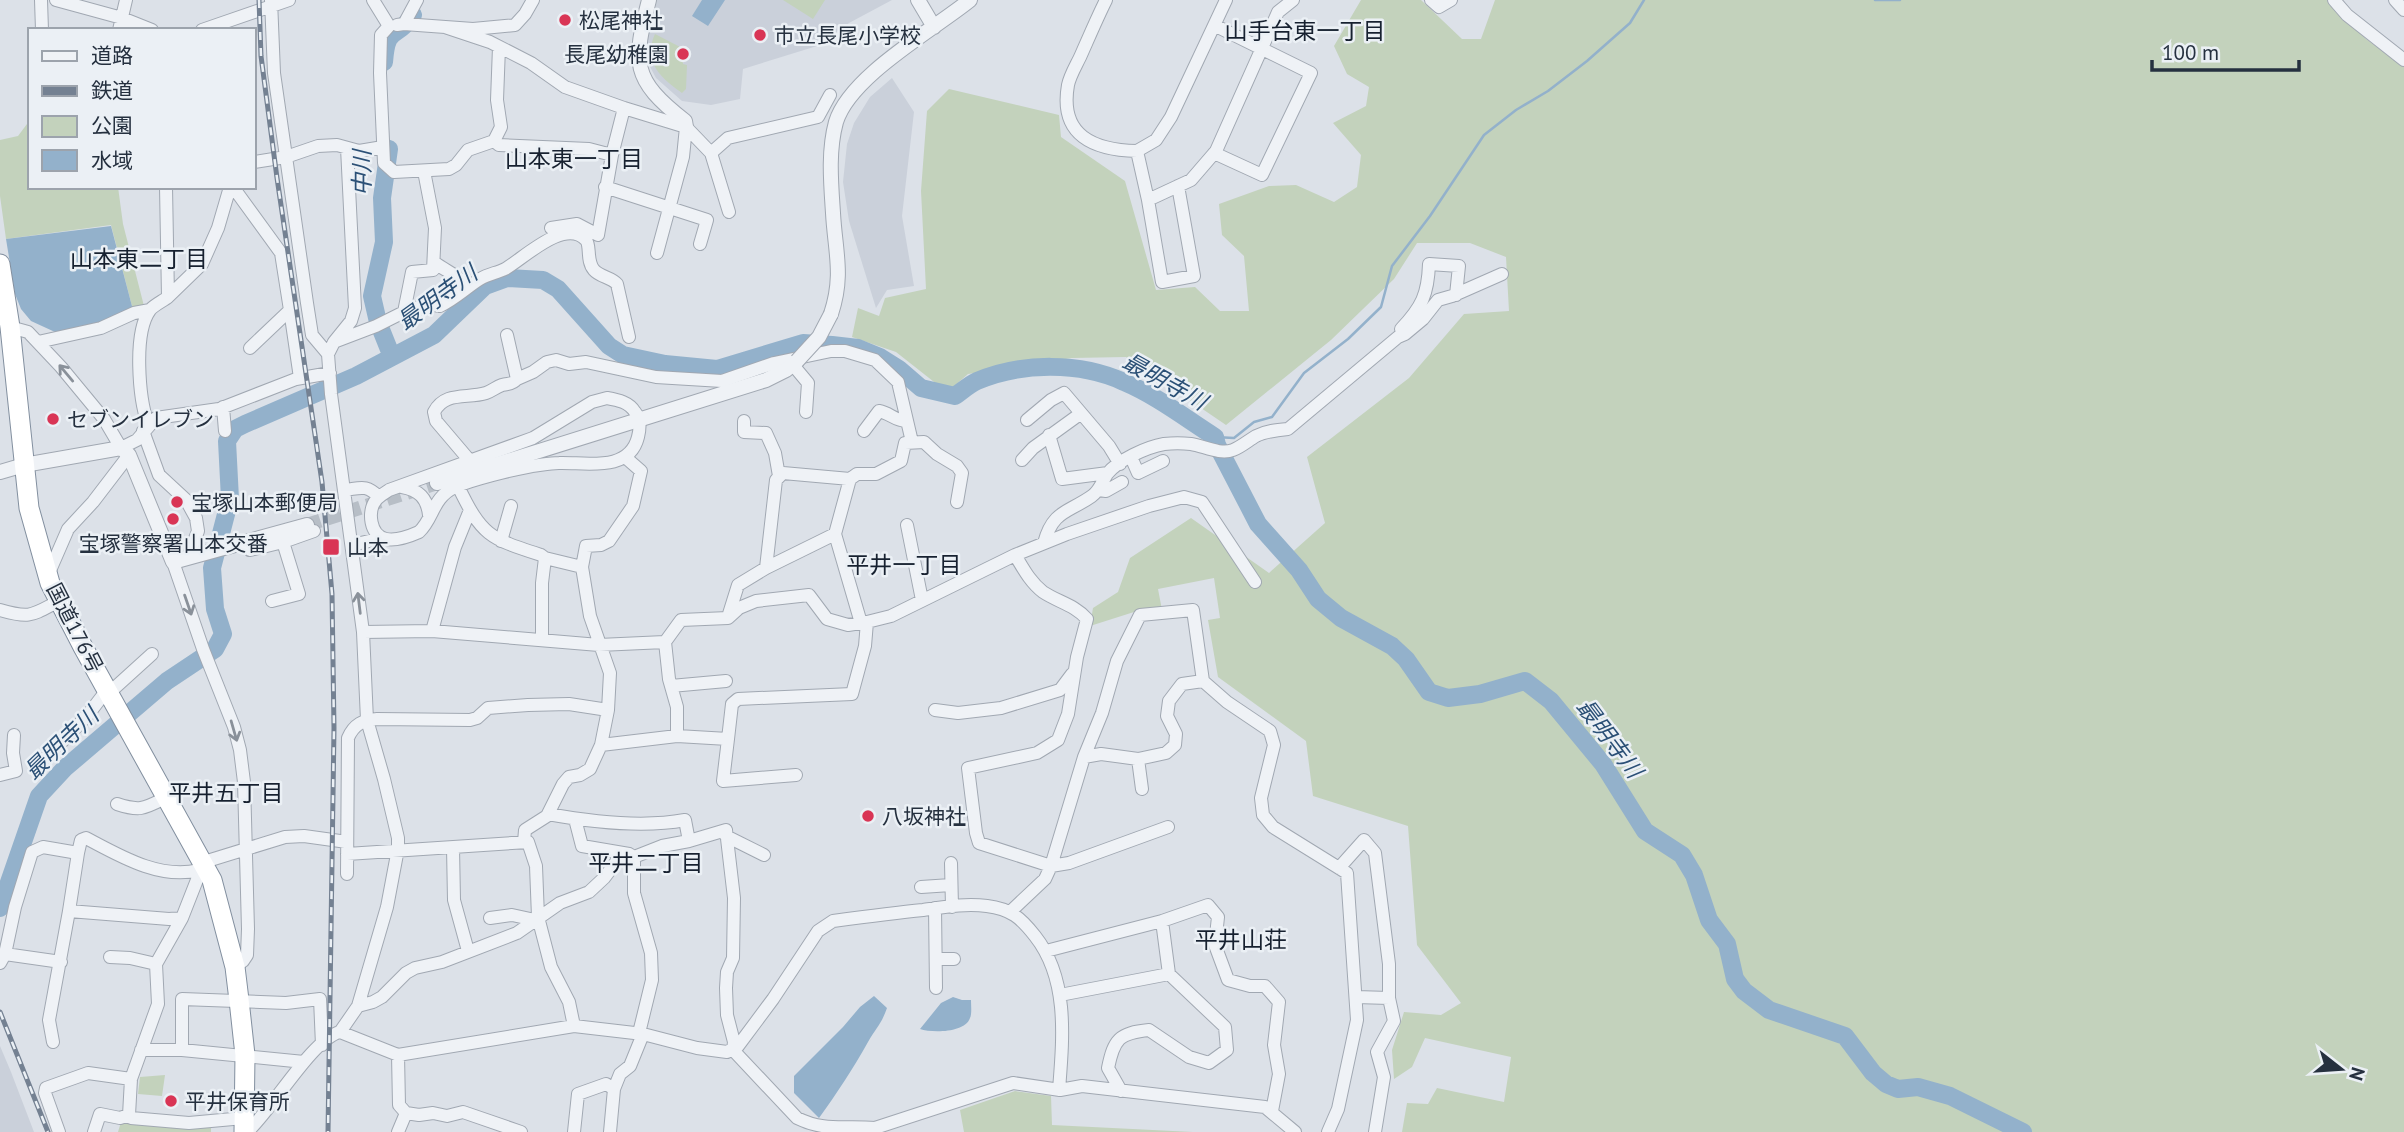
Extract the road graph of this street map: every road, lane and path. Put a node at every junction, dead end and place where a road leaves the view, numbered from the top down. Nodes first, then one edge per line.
1 (41, 0) edge
2 (55, 0) edge
3 (126, 0) edge
4 (289, 0) edge
5 (373, 0) edge
6 (417, 0) edge
7 (533, 0) edge
8 (649, 0) edge
9 (918, 0) edge
10 (970, 0) edge
11 (1106, 0) edge
12 (1226, 0) edge
13 (1293, 0) edge
14 (1431, 0) edge
15 (1451, 0) edge
16 (2333, 0) edge
17 (272, 3) edge
18 (120, 24) edge
19 (404, 24) junction
20 (389, 26) junction
21 (1216, 26) junction
22 (445, 27) junction
23 (934, 27) junction
24 (42, 28) edge
25 (141, 28) edge
26 (207, 28) edge
27 (499, 47) junction
28 (1262, 49) junction
29 (2404, 60) edge
30 (830, 95) dead end
31 (624, 107) junction
32 (685, 127) junction
33 (494, 141) junction
34 (383, 147) junction
35 (347, 148) junction
36 (1138, 151) junction
37 (711, 153) junction
38 (1214, 153) junction
39 (612, 155) junction
40 (286, 157) junction
41 (256, 162) edge
42 (424, 171) junction
43 (1178, 186) junction
44 (605, 187) junction
45 (166, 189) edge
46 (231, 189) edge
47 (233, 189) edge
48 (1148, 200) junction
49 (670, 208) junction
50 (729, 212) dead end
51 (551, 228) dead end
52 (700, 244) dead end
53 (657, 253) dead end
54 (434, 262) junction
55 (0, 264) edge
56 (1502, 274) dead end
57 (468, 288) junction
58 (1456, 295) junction
59 (168, 297) junction
60 (3, 301) edge
61 (150, 310) junction
62 (290, 310) junction
63 (404, 312) junction
64 (10, 327) junction
65 (507, 335) dead end
66 (629, 337) dead end
67 (1398, 337) junction
68 (38, 342) junction
69 (250, 348) dead end
70 (331, 348) junction
71 (795, 363) junction
72 (330, 376) junction
73 (300, 378) junction
74 (517, 379) junction
75 (223, 407) junction
76 (806, 412) dead end
77 (1080, 414) junction
78 (639, 419) junction
79 (1027, 420) dead end
80 (744, 421) dead end
81 (907, 421) junction
82 (146, 428) junction
83 (225, 431) dead end
84 (864, 431) dead end
85 (1049, 435) junction
86 (912, 442) junction
87 (125, 452) junction
88 (625, 457) junction
89 (1022, 460) dead end
90 (1125, 460) junction
91 (470, 461) junction
92 (1163, 461) dead end
93 (24, 466) junction
94 (0, 472) edge
95 (1108, 473) junction
96 (779, 476) junction
97 (850, 479) junction
98 (1122, 482) dead end
99 (437, 483) tunnel mouth
100 (402, 486) junction
101 (458, 486) junction
102 (345, 490) junction
103 (1099, 490) junction
104 (379, 497) junction
105 (957, 502) dead end
106 (511, 506) dead end
107 (470, 510) junction
108 (429, 515) junction
109 (907, 525) dead end
110 (310, 528) joint
111 (835, 534) junction
112 (382, 538) junction
113 (244, 541) junction
114 (501, 541) junction
115 (284, 542) junction
116 (1044, 543) junction
117 (352, 545) junction
118 (1015, 555) junction
119 (188, 557) junction
120 (545, 558) junction
121 (173, 562) junction
122 (582, 567) junction
123 (766, 568) junction
124 (48, 575) junction
125 (1255, 582) dead end
126 (922, 600) junction
127 (59, 601) junction
128 (272, 601) dead end
129 (0, 610) edge
130 (728, 618) junction
131 (864, 622) junction
132 (432, 631) junction
133 (363, 632) junction
134 (542, 640) junction
135 (665, 642) junction
136 (599, 645) junction
137 (152, 654) dead end
138 (1075, 667) junction
139 (726, 681) dead end
140 (1203, 681) junction
141 (671, 686) junction
142 (108, 692) junction
143 (608, 710) junction
144 (935, 710) dead end
145 (367, 720) junction
146 (14, 735) dead end
147 (677, 736) junction
148 (728, 739) junction
149 (601, 745) junction
150 (1084, 757) junction
151 (45, 759) dead end
152 (1138, 759) junction
153 (0, 775) edge
154 (796, 775) dead end
155 (1142, 789) dead end
156 (167, 797) junction
157 (117, 804) dead end
158 (548, 814) junction
159 (575, 819) junction
160 (1168, 827) dead end
161 (726, 836) junction
162 (524, 842) junction
163 (689, 842) junction
164 (347, 848) junction
165 (453, 848) junction
166 (244, 849) junction
167 (398, 849) junction
168 (79, 853) junction
169 (629, 855) junction
170 (764, 855) dead end
171 (951, 863) dead end
172 (202, 866) junction
173 (1051, 866) junction
174 (1339, 868) junction
175 (347, 874) dead end
176 (951, 885) junction
177 (921, 887) dead end
178 (952, 906) junction
179 (935, 908) junction
180 (69, 911) junction
181 (1010, 912) junction
182 (182, 918) junction
183 (490, 918) dead end
184 (537, 918) junction
185 (1162, 921) junction
186 (468, 951) junction
187 (1046, 951) junction
188 (110, 957) dead end
189 (2, 958) edge
190 (936, 959) junction
191 (954, 959) dead end
192 (61, 962) junction
193 (156, 964) junction
194 (234, 967) junction
195 (1169, 974) junction
196 (936, 988) dead end
197 (1060, 995) junction
198 (1356, 997) junction
199 (1389, 998) junction
200 (239, 1000) junction
201 (358, 1006) junction
202 (574, 1026) junction
203 (340, 1032) junction
204 (641, 1033) junction
205 (53, 1041) dead end
206 (322, 1045) junction
207 (141, 1050) junction
208 (182, 1050) junction
209 (733, 1050) junction
210 (245, 1055) junction
211 (398, 1055) junction
212 (304, 1062) junction
213 (131, 1079) junction
214 (614, 1089) junction
215 (1059, 1090) junction
216 (1121, 1091) junction
217 (1272, 1111) junction
218 (406, 1112) junction
219 (129, 1115) junction
220 (245, 1127) edge
221 (819, 1131) edge
222 (59, 1132) edge
223 (94, 1132) edge
224 (398, 1132) edge
225 (521, 1132) edge
226 (574, 1132) edge
227 (610, 1132) edge
228 (1295, 1132) edge
229 (1328, 1132) edge
230 (1375, 1132) edge

1 - 24 street
2 - 18 street
3 - 18 street
4 - 17 street
5 - 20 street
6 - 19 street
7 - 22 street
8 - 32 street
9 - 23 street
10 - 23 street
11 - 36 street
12 - 21 street
13 - 28 street
14 - 15 street
16 - 29 street
17 - 26 street
17 - 40 street
18 - 25 street
19 - 20 street
19 - 22 street
20 - 34 street
21 - 28 street
21 - 36 street
22 - 27 street
23 - 71 street, bridge
27 - 31 street
27 - 33 street
28 - 38 street
28 - 38 street
30 - 37 street
31 - 32 street
31 - 39 street
32 - 37 street
32 - 49 street
33 - 39 street
33 - 42 street
34 - 35 street
34 - 42 street
35 - 40 street
35 - 70 street
36 - 48 street
37 - 50 street
38 - 43 street
39 - 44 street
40 - 41 street
40 - 70 street
42 - 54 street
43 - 48 street
43 - 48 street
44 - 49 street
44 - 51 street
45 - 59 street
46 - 59 street
47 - 62 street
49 - 52 street
49 - 53 street
54 - 57 street
54 - 63 street
55 - 60 highway, 国道176号
56 - 58 street
57 - 63 street
57 - 66 street
58 - 67 street
58 - 67 street
59 - 61 street
60 - 64 highway, 国道176号
61 - 68 street
61 - 82 street
62 - 69 street
62 - 73 street
63 - 70 street
64 - 68 street
64 - 93 highway, 国道176号
65 - 74 street
67 - 90 street
87 -> 68 street
70 - 72 street
71 - 76 street
71 - 78 street
72 - 73 street
72 - 102 street
73 - 75 street
74 - 81 street
74 - 91 street
75 - 82 street
75 - 83 street
77 - 79 street
77 - 85 street
77 - 90 street
78 - 88 street
78 - 91 street
78 - 99 street
80 - 96 street
81 - 84 street
81 - 86 street
82 - 87 street
82 - 119 street
85 - 89 street
85 - 95 street
86 - 97 street
86 - 105 street
87 - 93 street
87 - 121 street
87 - 124 street
88 - 101 street
88 - 122 street
90 - 92 street
90 - 95 street
91 - 100 street
93 - 94 street
93 - 124 highway, 国道176号
95 - 103 street
96 - 97 street
96 - 123 street
97 - 111 street
98 - 103 street
100 - 104 street
100 - 108 street
101 - 107 street
101 - 108 street
102 - 104 street
102 - 117 street
103 - 116 street
104 - 112 street
106 - 114 street
107 - 114 street
107 - 132 street
108 - 112 street
109 - 126 street
110 - 113 street
110 - 115 street
111 - 123 street
111 - 131 street
112 - 117 street
113 - 115 street
113 - 119 street
114 - 120 street
115 - 128 street
116 - 118 street
116 - 125 street
133 -> 117 street
118 - 126 street
118 - 138 street
119 - 121 street
120 - 122 street
120 - 134 street
121 -> 166 street
122 - 136 street
123 - 130 street
124 - 127 highway, 国道176号
126 - 131 street
127 - 129 street
127 - 142 highway, 国道176号
130 - 131 street
130 - 135 street
131 - 148 street
132 - 133 street
132 - 134 street
133 - 145 street
134 - 136 street
135 - 136 street
135 - 141 street
136 - 143 street
137 - 142 street
138 - 144 street
138 - 173 street
139 - 141 street
140 - 150 street
140 - 152 street
140 - 174 street
141 - 147 street
142 - 151 street
142 - 156 highway, 国道176号
143 - 145 street
143 - 149 street
145 - 164 street
145 - 167 street
146 - 153 street
147 - 148 street
147 - 149 street
148 - 154 street
149 - 158 street
150 - 152 street
150 - 173 street
152 - 155 street
156 - 157 street
156 - 172 highway, 国道176号
158 - 159 street
158 - 162 street
159 - 163 street
159 - 169 street
160 - 173 street
161 - 163 street
161 - 170 street
161 - 209 street
162 - 165 street
162 - 184 street
163 - 169 street
164 - 166 street
164 - 167 street
164 - 175 street
165 - 167 street
165 - 186 street
166 - 172 street
166 - 194 street
167 - 201 street
168 - 172 street
168 - 180 street
168 - 189 street
169 - 184 street
169 - 204 street
171 - 176 street
172 - 182 street
172 - 194 highway, 国道176号
173 - 181 street
174 - 198 street
174 - 199 street
176 - 177 street
176 - 178 street
178 - 179 street
178 - 181 street
179 - 190 street
179 - 209 street
180 - 182 street
180 - 192 street
181 - 187 street
182 - 193 street
183 - 184 street
184 - 186 street
184 - 202 street
185 - 187 street
185 - 195 street
185 - 217 street
186 - 201 street
187 - 197 street
188 - 193 street
189 - 192 street
190 - 191 street
190 - 196 street
192 - 205 street
193 - 207 street
194 - 200 highway, 国道176号
195 - 197 street
195 - 216 street
197 - 215 street
198 - 199 street
198 - 229 street
199 - 230 street
200 - 206 street
200 - 208 street
200 - 210 highway, 国道176号
201 - 203 street
202 - 204 street
202 - 211 street
203 - 206 street
203 - 211 street
204 - 209 street
204 - 214 street
206 - 212 street
207 - 208 street
207 - 213 street
208 - 210 street
209 - 221 street
210 - 212 street
210 - 220 highway, 国道176号
211 - 218 street
212 - 220 street
213 - 219 street
213 - 222 street
214 - 226 street
214 - 227 street
215 - 216 street
215 - 221 street
216 - 217 street
217 - 228 street
218 - 224 street
218 - 225 street
219 - 220 street
219 - 223 street

